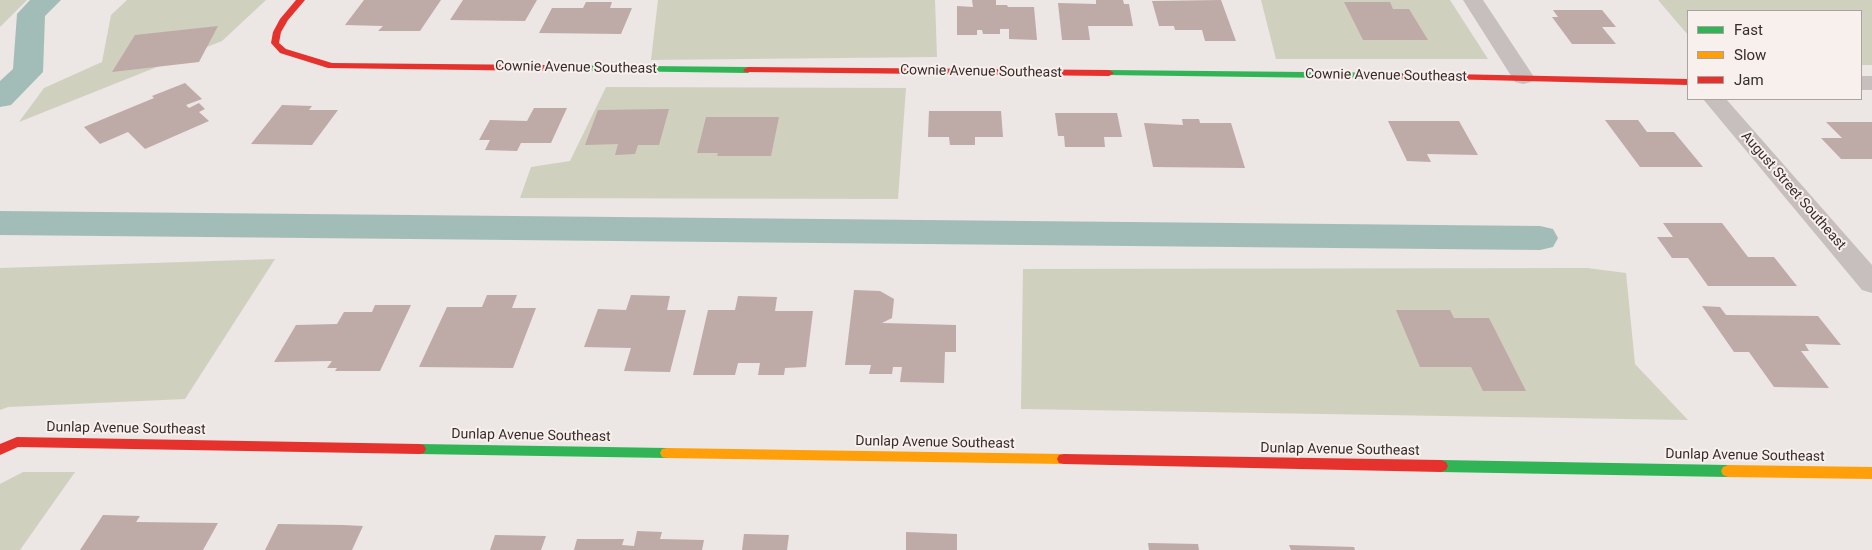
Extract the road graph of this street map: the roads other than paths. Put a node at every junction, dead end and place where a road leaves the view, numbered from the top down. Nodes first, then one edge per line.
1 (301, 0) edge
2 (1473, 0) edge
3 (1523, 78) junction
4 (1687, 82) edge
5 (1715, 100) edge
6 (1872, 282) edge
7 (0, 450) edge
8 (1872, 473) edge

1 - 3 street, Cownie Avenue Southeast
2 - 3 street
3 - 4 street, Cownie Avenue Southeast
5 - 6 street, August Street Southeast
7 - 8 street, Dunlap Avenue Southeast

